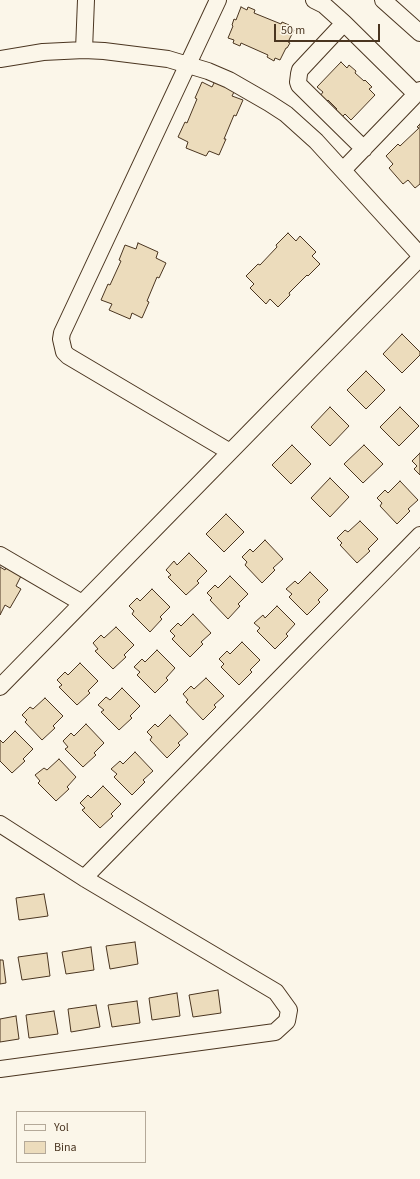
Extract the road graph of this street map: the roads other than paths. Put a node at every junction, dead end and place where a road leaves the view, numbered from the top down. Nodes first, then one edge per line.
1 (86, 0) edge
2 (218, 0) edge
3 (383, 0) edge
4 (322, 2) edge
5 (344, 23) junction
6 (420, 33) edge
7 (84, 50) junction
8 (0, 59) edge
9 (189, 64) junction
10 (418, 92) edge
11 (364, 149) junction
12 (343, 170) junction
13 (420, 256) edge
14 (230, 452) junction
15 (420, 535) edge
16 (0, 555) edge
17 (82, 603) junction
18 (0, 687) edge
19 (0, 824) edge
20 (84, 878) junction
21 (0, 1069) edge

1 - 7 street
2 - 9 street
3 - 6 street
4 - 5 street
5 - 10 street
5 - 11 street
7 - 8 street
7 - 9 street
9 - 12 street
9 - 14 street
10 - 11 street
11 - 12 street
12 - 13 street
13 - 14 street
14 - 17 street
15 - 20 street
16 - 17 street
17 - 18 street
19 - 20 street
20 - 21 street

